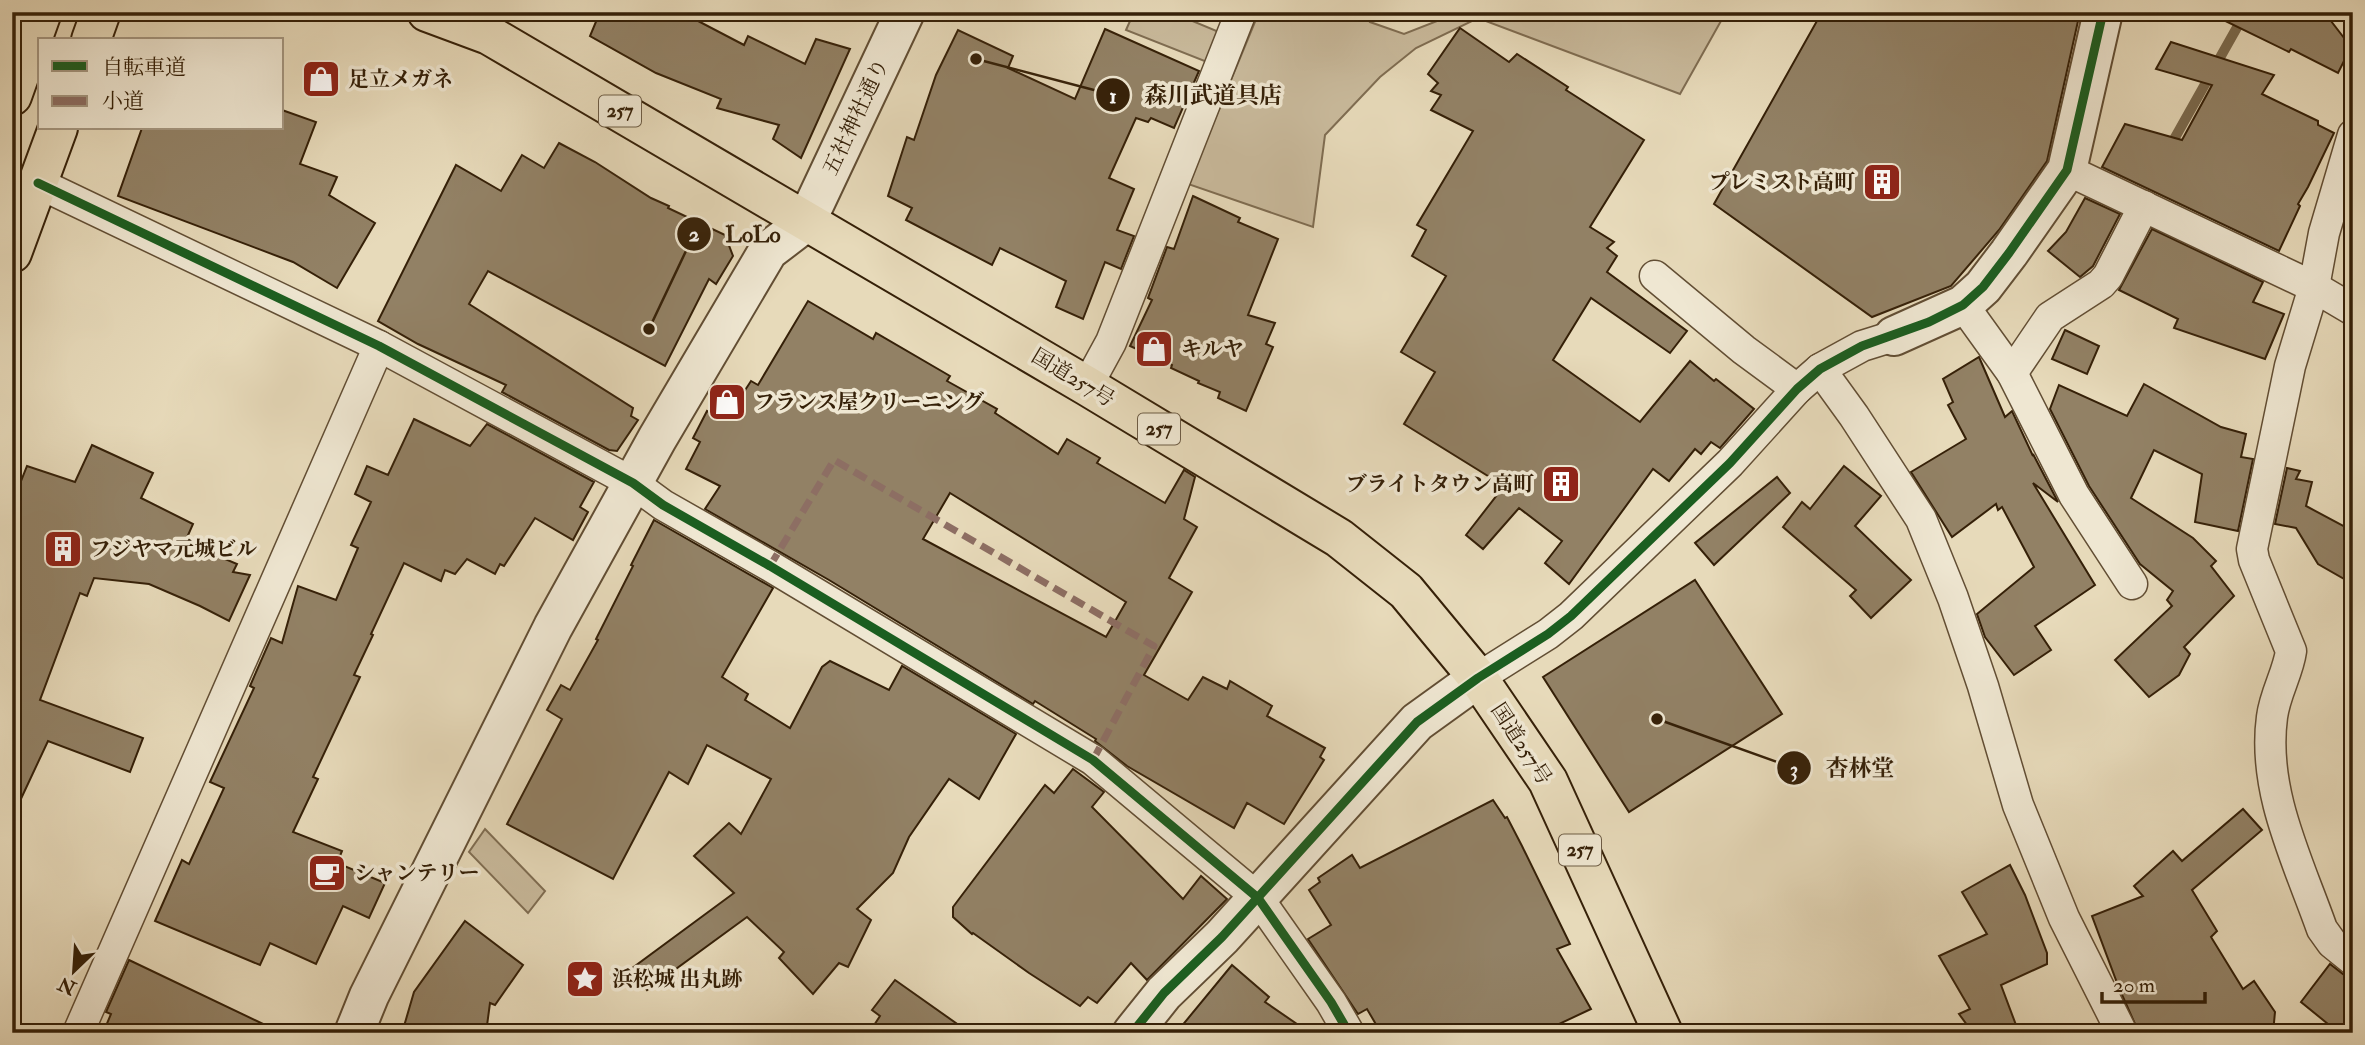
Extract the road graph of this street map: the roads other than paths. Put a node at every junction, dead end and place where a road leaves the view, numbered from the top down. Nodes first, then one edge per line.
1 (42, 12) edge
2 (101, 12) edge
3 (428, 12) edge
4 (905, 12) edge
5 (1241, 12) edge
6 (2102, 12) edge
7 (494, 24) edge
8 (92, 38) edge
9 (12, 96) edge
10 (57, 130) edge
11 (2353, 135) edge
12 (2067, 170) junction
13 (38, 183) junction
14 (2144, 206) junction
15 (806, 222) junction
16 (12, 253) edge
17 (1655, 276) dead end
18 (2314, 287) junction
19 (1963, 304) junction
20 (2353, 310) edge
21 (1894, 336) joint
22 (379, 346) junction
23 (1819, 369) junction
24 (2012, 373) junction
25 (1087, 386) junction
26 (1797, 389) junction
27 (633, 483) junction
28 (2132, 584) dead end
29 (1478, 678) junction
30 (1258, 898) junction
31 (2353, 960) edge
32 (1338, 1028) edge
33 (78, 1033) edge
34 (354, 1033) edge
35 (1132, 1033) edge
36 (1663, 1033) edge
37 (2122, 1033) edge

1 - 9 highway
2 - 8 highway
3 - 7 highway, 国道257号 / 257
4 - 15 street, 五社神社通り
5 - 25 street
6 - 12 street
7 - 15 highway, 国道257号 / 257
10 - 13 highway
11 - 18 street
12 - 14 street
12 - 19 street
13 - 16 highway
13 - 22 street
14 - 18 street
14 - 24 street
15 - 25 highway, 国道257号 / 257
15 - 27 street
17 - 26 street
18 - 20 street
18 - 31 street
19 - 21 street
19 - 24 street
21 - 23 street
22 - 27 street
22 - 33 street
23 - 26 street
23 - 37 street
24 - 28 street
25 - 29 highway, 国道257号 / 257
26 - 29 street
27 - 30 street
27 - 34 street
29 - 30 street
29 - 36 highway, 国道257号 / 257
30 - 32 street
30 - 35 street

